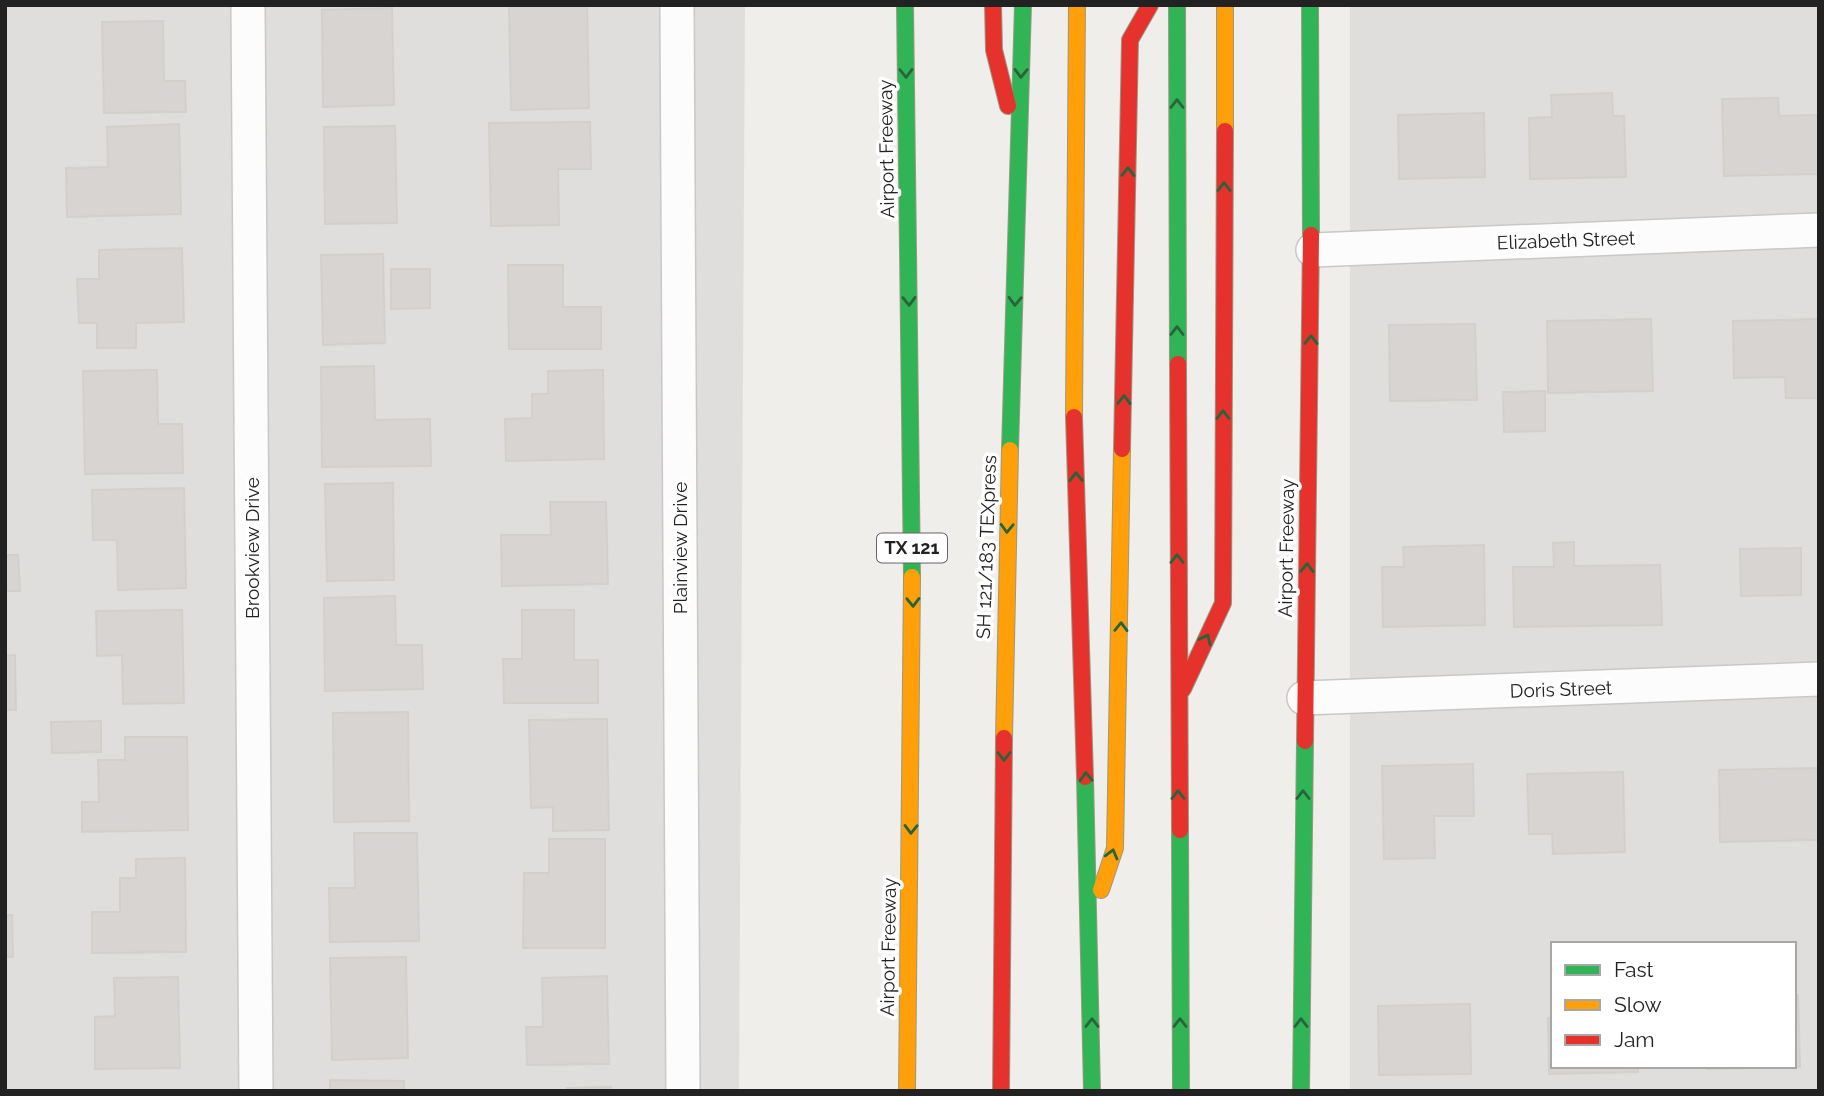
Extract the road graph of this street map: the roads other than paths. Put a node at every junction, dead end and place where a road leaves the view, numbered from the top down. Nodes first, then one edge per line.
1 (248, 5) edge
2 (677, 5) edge
3 (905, 5) edge
4 (993, 5) edge
5 (1023, 5) edge
6 (1077, 5) edge
7 (1150, 5) edge
8 (1177, 5) edge
9 (1225, 5) edge
10 (1311, 5) edge
11 (1020, 152) junction
12 (1819, 230) edge
13 (1313, 250) junction
14 (1819, 679) edge
15 (1304, 698) junction
16 (1177, 701) junction
17 (1091, 919) junction
18 (257, 1091) edge
19 (684, 1091) edge
20 (907, 1091) edge
21 (1001, 1091) edge
22 (1092, 1091) edge
23 (1181, 1091) edge
24 (1301, 1091) edge

1 - 18 street, Brookview Drive
2 - 19 street, Plainview Drive
3 -> 20 main road, Airport Freeway / TX 121
4 - 11 main road
5 -> 11 main road, SH 121/183 TEXpress
17 -> 6 main road
17 -> 7 main road
16 -> 8 main road
16 -> 9 main road
10 - 13 main road, Airport Freeway
11 -> 21 main road, SH 121/183 TEXpress
12 - 13 street, Elizabeth Street
15 -> 13 main road, Airport Freeway
14 - 15 street, Doris Street
24 -> 15 main road, Airport Freeway
23 -> 16 main road
22 -> 17 main road

